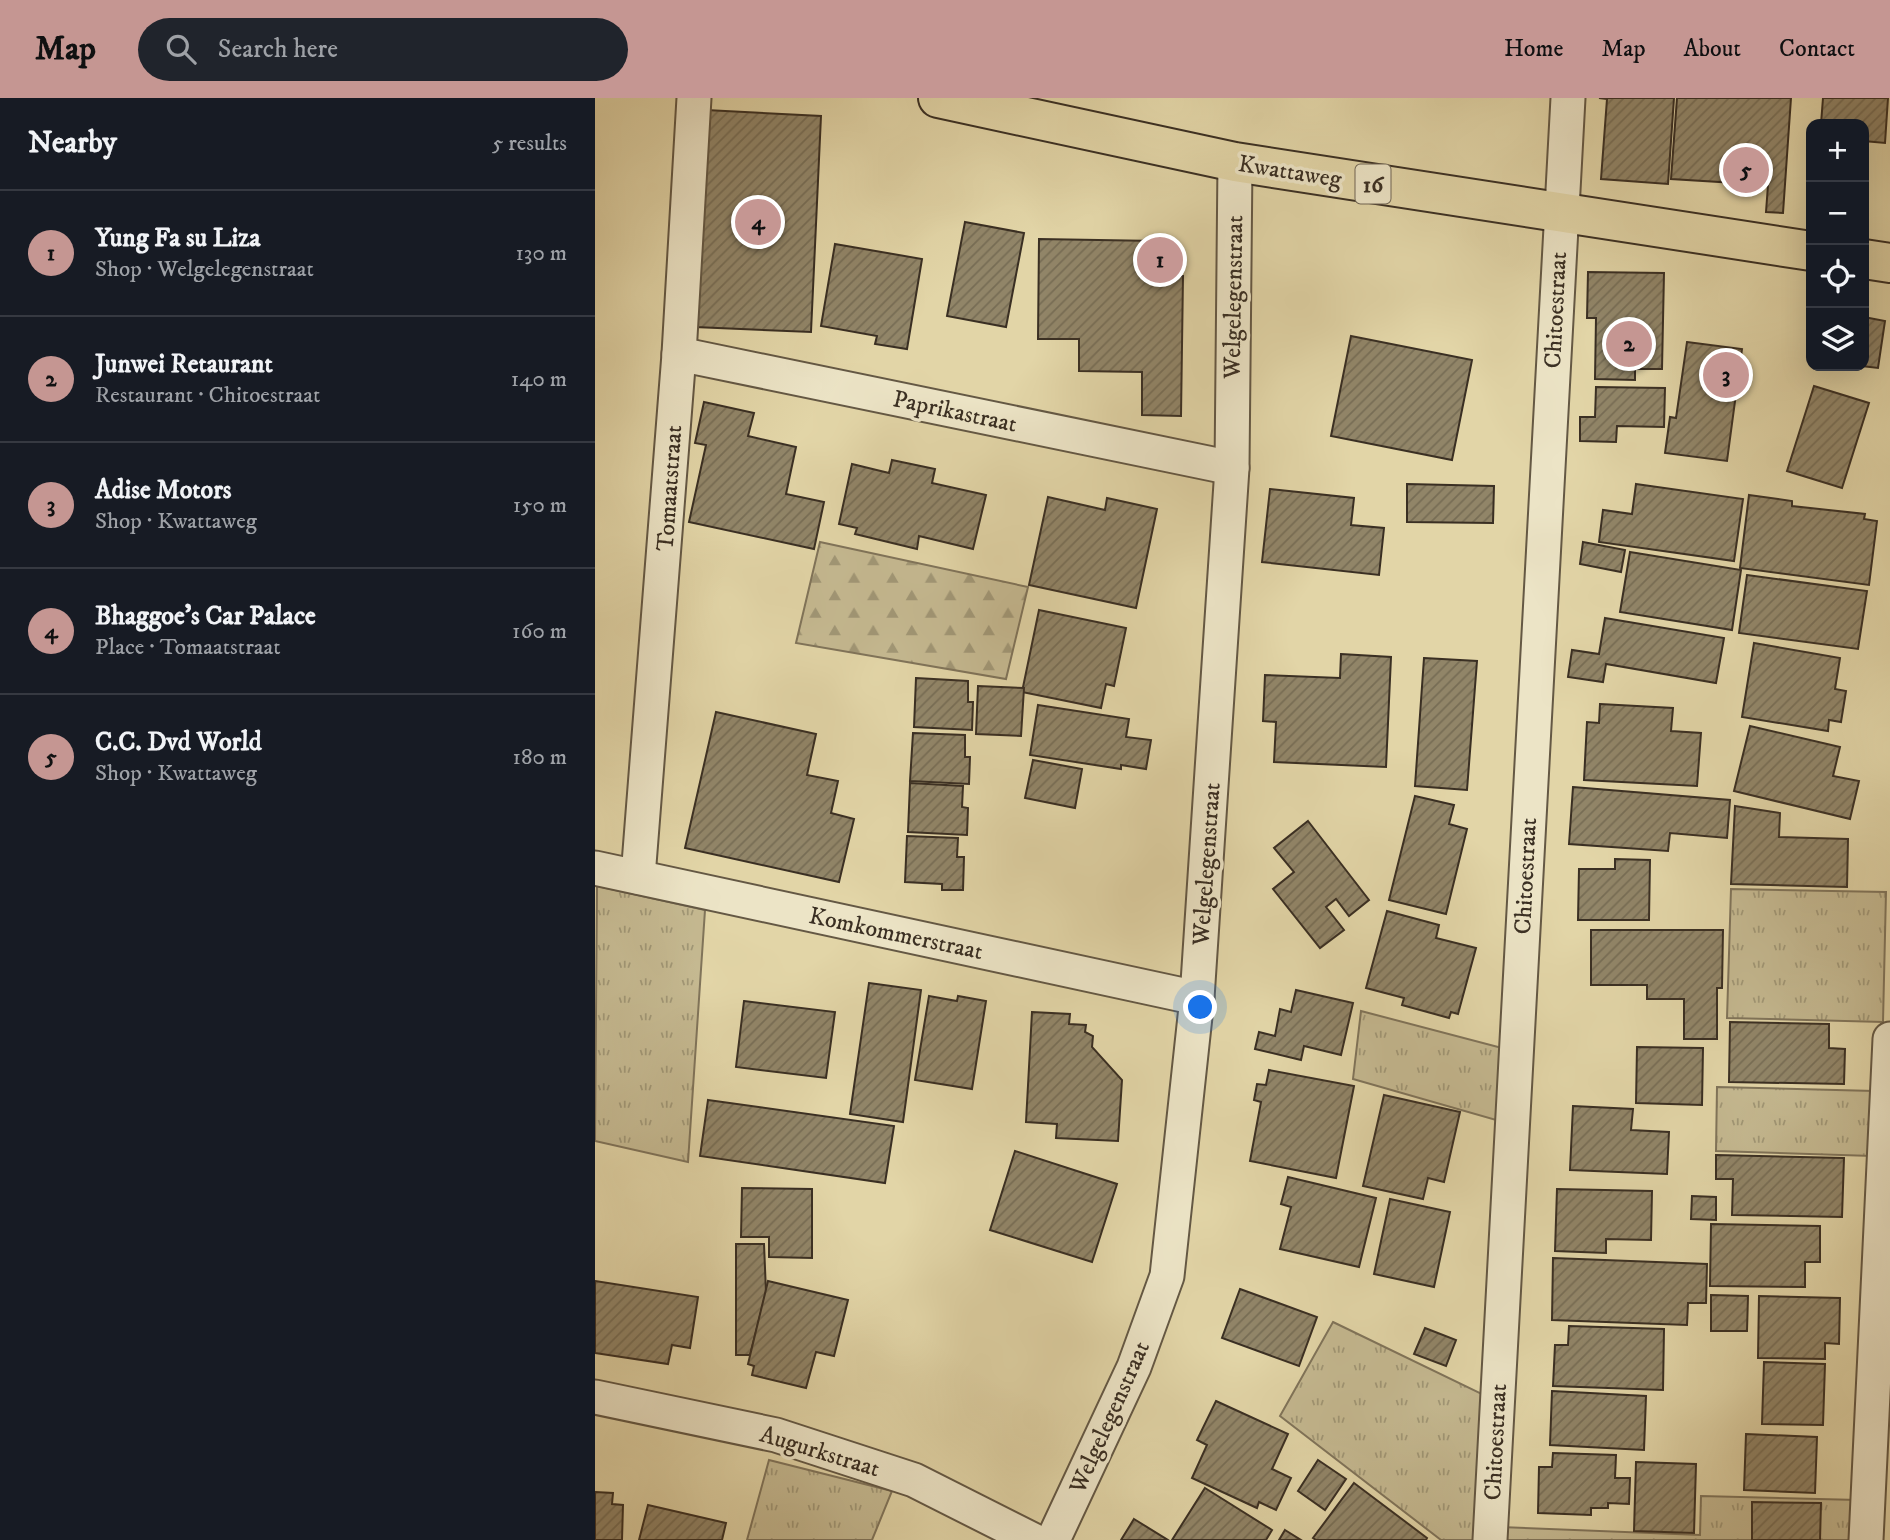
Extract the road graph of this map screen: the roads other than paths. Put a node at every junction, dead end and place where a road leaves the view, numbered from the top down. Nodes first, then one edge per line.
1 (694, 98) edge
2 (1568, 98) edge
3 (955, 100) edge
4 (1235, 162) junction
5 (1560, 212) junction
6 (1806, 250) edge
7 (1869, 260) edge
8 (1890, 263) edge
9 (679, 354) junction
10 (1232, 468) junction
11 (595, 868) edge
12 (638, 877) junction
13 (1197, 998) junction
14 (1890, 1039) edge
15 (595, 1397) edge
16 (1033, 1540) edge
17 (1053, 1540) edge
18 (1490, 1540) edge
19 (1867, 1540) edge

1 - 9 street, Tomaatstraat
2 - 5 street, Chitoestraat
3 - 4 main road, Kwattaweg / 16
4 - 5 main road, Kwattaweg / 16
4 - 10 street, Welgelegenstraat
5 - 6 main road, Kwattaweg / 16
5 - 18 street, Chitoestraat
7 - 8 main road
9 - 10 street, Paprikastraat
9 - 12 street, Tomaatstraat
10 - 13 street, Welgelegenstraat
11 - 12 street, Komkommerstraat
12 - 13 street, Komkommerstraat
13 - 17 street, Welgelegenstraat
14 - 19 street
15 - 16 street, Augurkstraat

